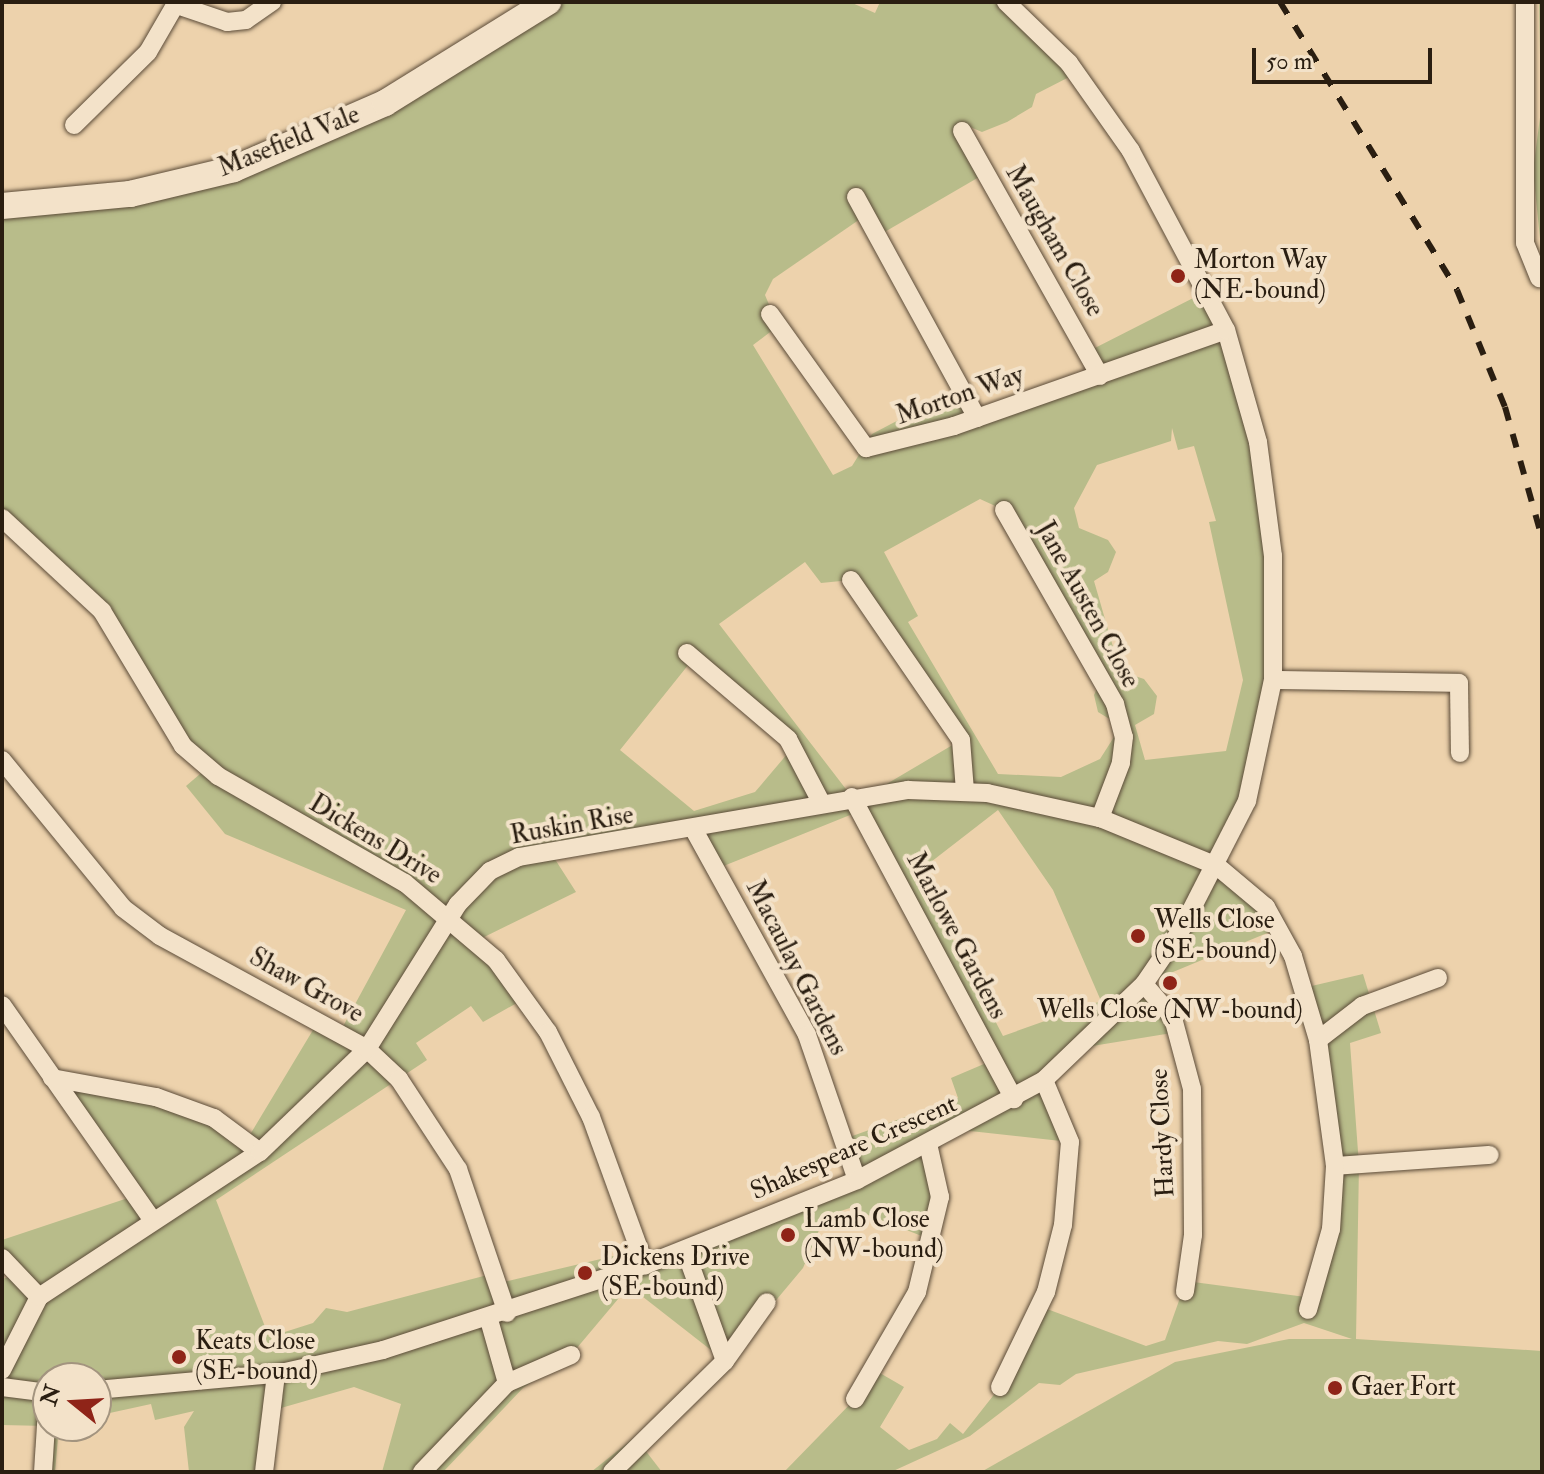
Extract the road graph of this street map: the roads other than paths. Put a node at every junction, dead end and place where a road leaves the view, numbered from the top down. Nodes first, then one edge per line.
1 (272, 2) edge
2 (548, 2) edge
3 (1006, 2) edge
4 (1525, 2) edge
5 (177, 4) edge
6 (74, 125) dead end
7 (962, 131) dead end
8 (856, 197) dead end
9 (2, 206) edge
10 (1539, 278) dead end
11 (770, 314) dead end
12 (1226, 330) junction
13 (1100, 376) junction
14 (977, 418) junction
15 (1004, 510) dead end
16 (2, 518) edge
17 (851, 580) dead end
18 (687, 653) dead end
19 (1273, 680) junction
20 (1460, 753) dead end
21 (3, 759) edge
22 (965, 791) junction
23 (852, 797) junction
24 (821, 802) junction
25 (1100, 818) junction
26 (694, 830) junction
27 (1217, 866) junction
28 (450, 917) junction
29 (1438, 978) dead end
30 (1144, 984) junction
31 (2, 1005) edge
32 (1318, 1040) junction
33 (367, 1049) junction
34 (52, 1078) junction
35 (1044, 1080) junction
36 (1014, 1099) junction
37 (929, 1148) junction
38 (260, 1152) junction
39 (1490, 1155) dead end
40 (1335, 1166) junction
41 (857, 1180) junction
42 (152, 1219) junction
43 (685, 1250) junction
44 (2, 1258) edge
45 (645, 1265) junction
46 (1185, 1291) dead end
47 (39, 1297) junction
48 (767, 1302) dead end
49 (1308, 1310) dead end
50 (507, 1313) junction
51 (489, 1320) junction
52 (571, 1355) dead end
53 (725, 1361) junction
54 (2, 1370) edge
55 (276, 1374) junction
56 (507, 1383) junction
57 (2, 1387) edge
58 (1000, 1387) dead end
59 (112, 1389) edge
60 (32, 1392) edge
61 (855, 1399) dead end
62 (45, 1442) edge
63 (43, 1472) edge
64 (264, 1472) edge
65 (422, 1472) edge
66 (612, 1472) edge

1 - 5 street
2 - 9 street, Masefield Vale
3 - 12 street, Shakespeare Crescent
4 - 10 street
5 - 6 street
7 - 13 street, Maugham Close
8 - 14 street
11 - 14 street, Morton Way
12 - 13 street, Morton Way
12 - 19 street, Shakespeare Crescent
13 - 14 street, Morton Way
15 - 25 street, Jane Austen Close
16 - 28 street, Dickens Drive
17 - 22 street
18 - 24 street
19 - 20 street
19 - 27 street, Shakespeare Crescent
21 - 33 street, Shaw Grove
22 - 23 street, Ruskin Rise
22 - 25 street, Ruskin Rise
23 - 24 street, Ruskin Rise
23 - 36 street, Marlowe Gardens
24 - 26 street, Ruskin Rise
25 - 27 street, Ruskin Rise
26 - 28 street, Ruskin Rise
26 - 41 street, Macaulay Gardens
27 - 30 street, Shakespeare Crescent
27 - 32 street
28 - 33 street, Ruskin Rise
28 - 45 street, Dickens Drive
29 - 32 street
30 - 35 street, Shakespeare Crescent
30 - 46 street, Hardy Close
31 - 34 street
32 - 40 street
33 - 38 street, Ruskin Rise
33 - 50 street, Shaw Grove
34 - 38 street
34 - 42 street
35 - 36 street, Shakespeare Crescent
35 - 58 street
36 - 37 street, Shakespeare Crescent
37 - 41 street, Shakespeare Crescent
37 - 61 street
38 - 42 street, Ruskin Rise
39 - 40 street
40 - 49 street
41 - 43 street, Shakespeare Crescent
42 - 47 street, Ruskin Rise
43 - 45 street, Shakespeare Crescent
43 - 53 street
44 - 47 street
45 - 50 street, Shakespeare Crescent
47 - 54 street, Ruskin Rise
48 - 53 street
50 - 51 street, Shakespeare Crescent
51 - 55 street, Shakespeare Crescent
51 - 56 street
52 - 56 street
53 - 66 street
55 - 59 street, Shakespeare Crescent
55 - 64 street
56 - 65 street
57 - 60 street
62 - 63 street

